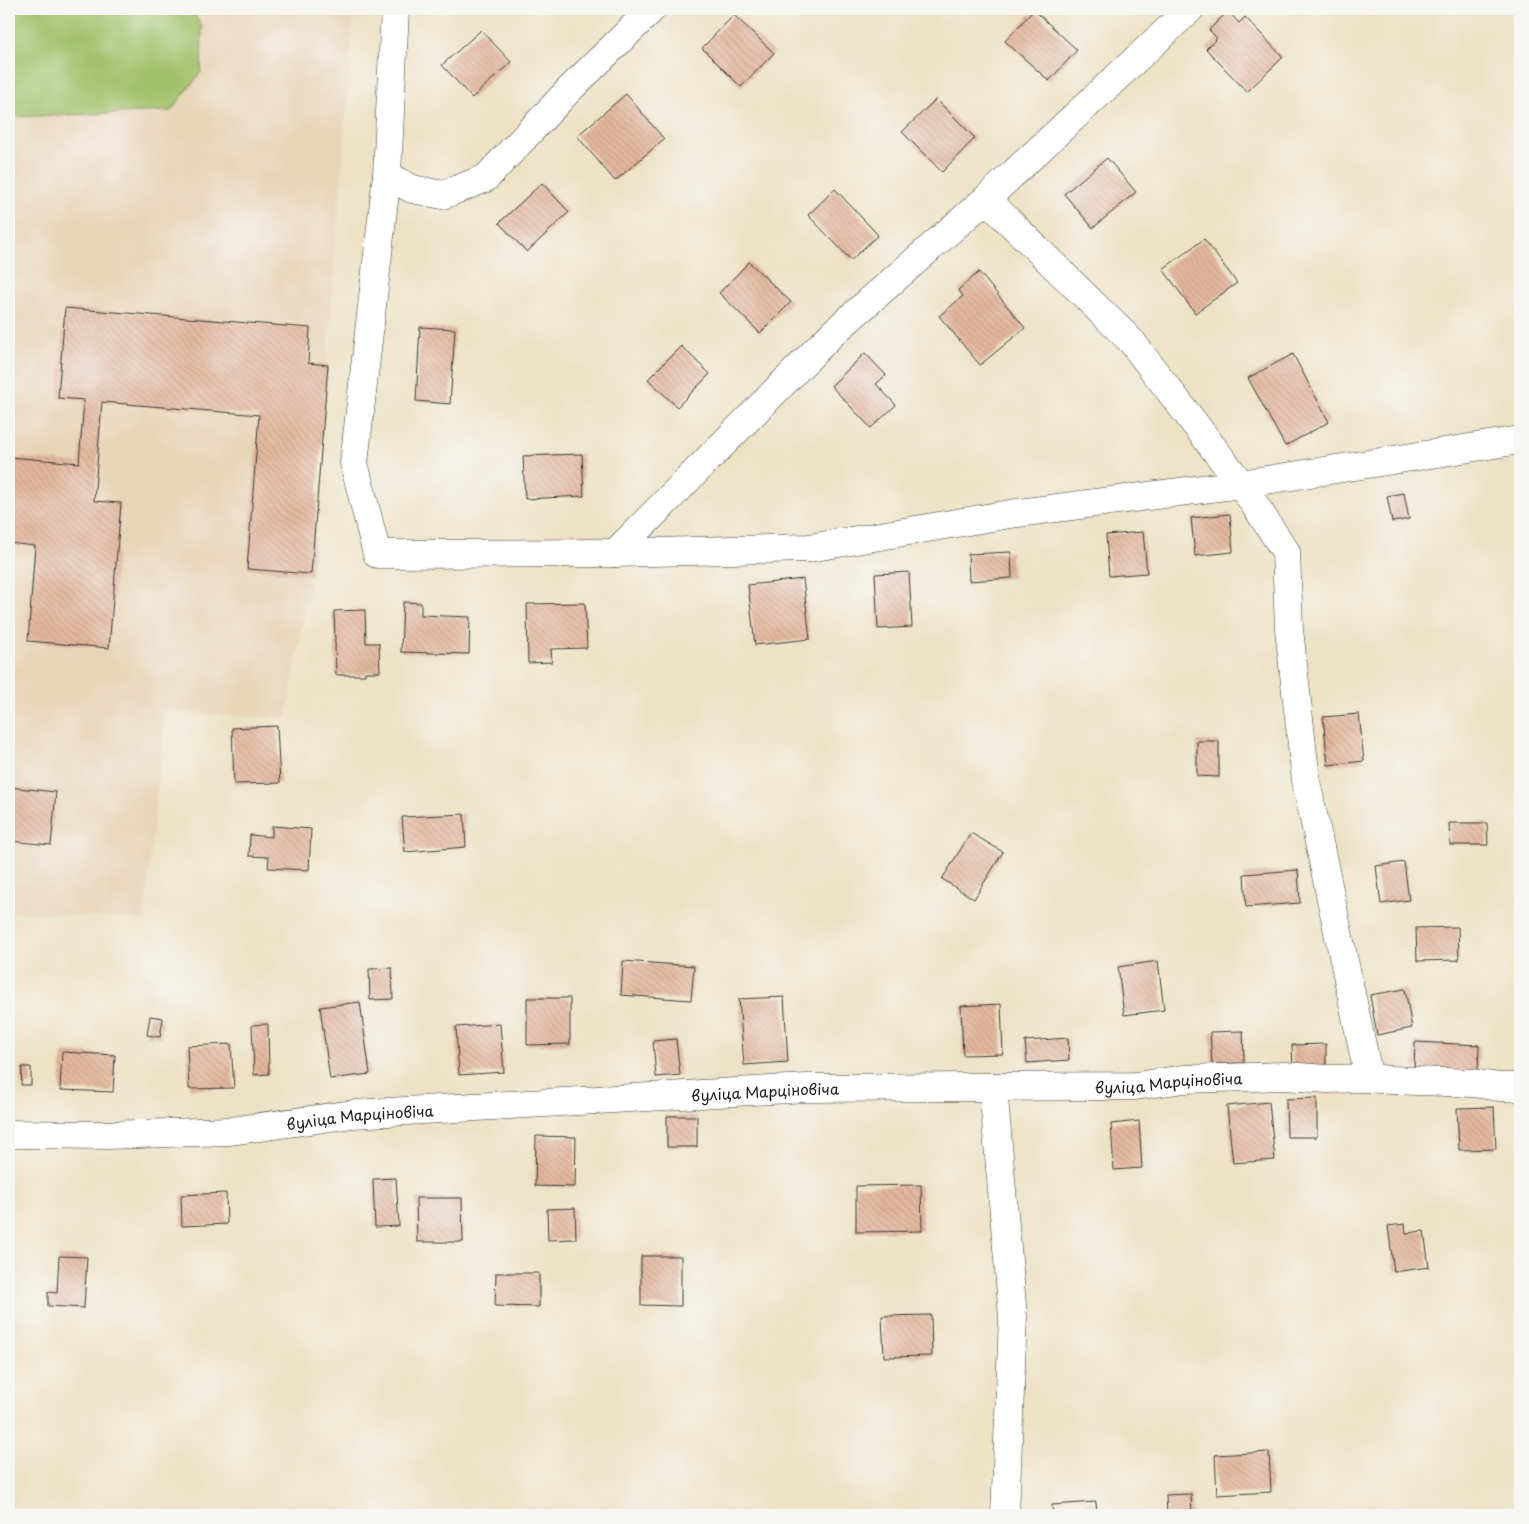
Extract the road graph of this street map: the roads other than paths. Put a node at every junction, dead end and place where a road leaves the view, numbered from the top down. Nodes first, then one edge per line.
1 (395, 9) edge
2 (652, 9) edge
3 (1190, 9) edge
4 (387, 175) junction
5 (986, 199) junction
6 (1520, 440) edge
7 (1241, 484) junction
8 (616, 553) junction
9 (1369, 1078) junction
10 (993, 1087) junction
11 (1520, 1087) edge
12 (9, 1134) edge
13 (1005, 1515) edge

1 - 4 street
2 - 4 street
3 - 5 street
4 - 8 street
5 - 7 street
5 - 8 street
6 - 7 street
7 - 8 street
7 - 9 street
9 - 10 street, вуліца Марціновіча
9 - 11 street, вуліца Марціновіча
10 - 12 street, вуліца Марціновіча
10 - 13 street

